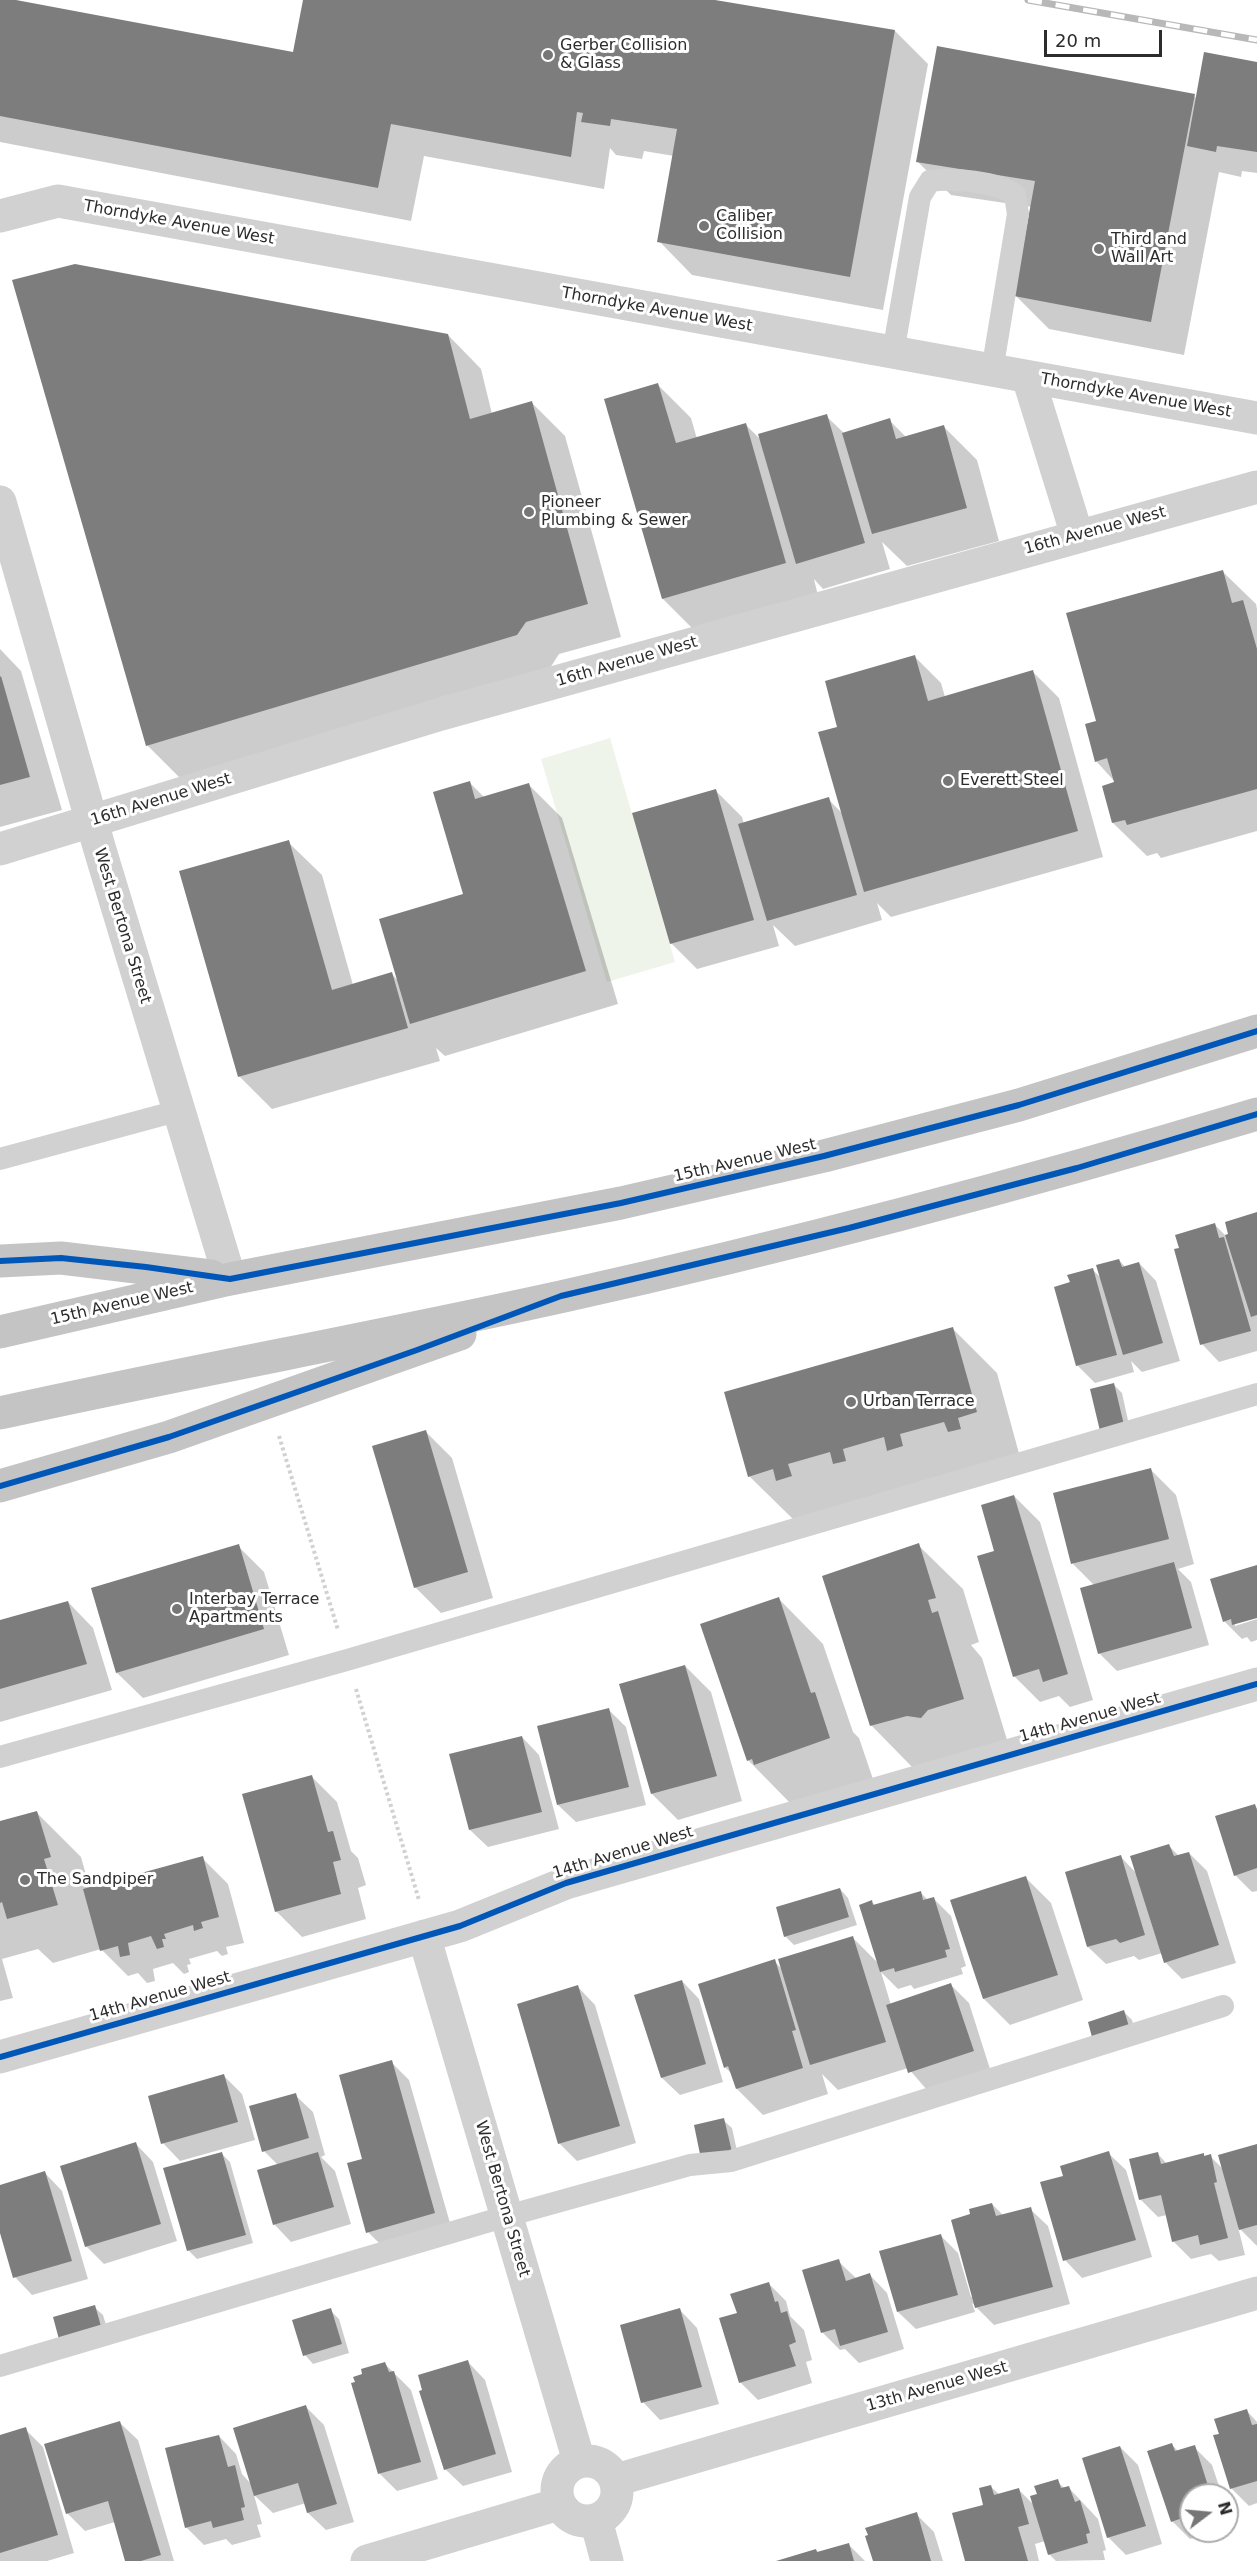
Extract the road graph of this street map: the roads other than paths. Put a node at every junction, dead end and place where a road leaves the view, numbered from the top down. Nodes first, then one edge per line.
1 (0, 216) edge
2 (893, 353) junction
3 (992, 371) junction
4 (1028, 377) junction
5 (1257, 418) edge
6 (1257, 487) edge
7 (0, 502) edge
8 (1077, 535) junction
9 (91, 821) junction
10 (0, 849) edge
11 (1257, 1031) edge
12 (177, 1112) junction
13 (1257, 1114) edge
14 (0, 1160) edge
15 (0, 1261) edge
16 (230, 1279) junction
17 (561, 1296) junction
18 (0, 1332) edge
19 (1257, 1394) edge
20 (0, 1413) edge
21 (0, 1486) edge
22 (1257, 1683) edge
23 (0, 1757) edge
24 (424, 1936) junction
25 (1223, 2006) dead end
26 (0, 2057) edge
27 (507, 2216) junction
28 (1257, 2293) edge
29 (0, 2366) edge
30 (579, 2461) junction
31 (616, 2480) junction
32 (560, 2504) junction
33 (596, 2520) junction
34 (367, 2561) edge
35 (608, 2561) edge

1 - 2 street, Thorndyke Avenue West
2 - 3 street, Thorndyke Avenue West
2 - 3 lane
3 - 4 street, Thorndyke Avenue West
4 - 5 street, Thorndyke Avenue West
4 - 8 street
6 - 8 street, 16th Avenue West
7 - 9 street, West Bertona Street
8 - 9 street, 16th Avenue West
9 - 10 street, 16th Avenue West
9 - 12 street, West Bertona Street
11 - 16 main road, 15th Avenue West
12 - 14 lane
12 - 16 street, West Bertona Street
13 - 17 main road
15 - 16 main road
16 - 18 main road, 15th Avenue West
17 - 20 main road
17 - 21 main road
19 - 23 lane
22 - 24 street, 14th Avenue West
24 - 26 street, 14th Avenue West
24 - 27 street, West Bertona Street
25 - 27 lane
27 - 29 lane
27 - 30 street, West Bertona Street
28 - 31 street, 13th Avenue West
30 - 31 street
30 - 32 street
31 - 33 street
32 - 33 street
32 - 34 street
33 - 35 street

